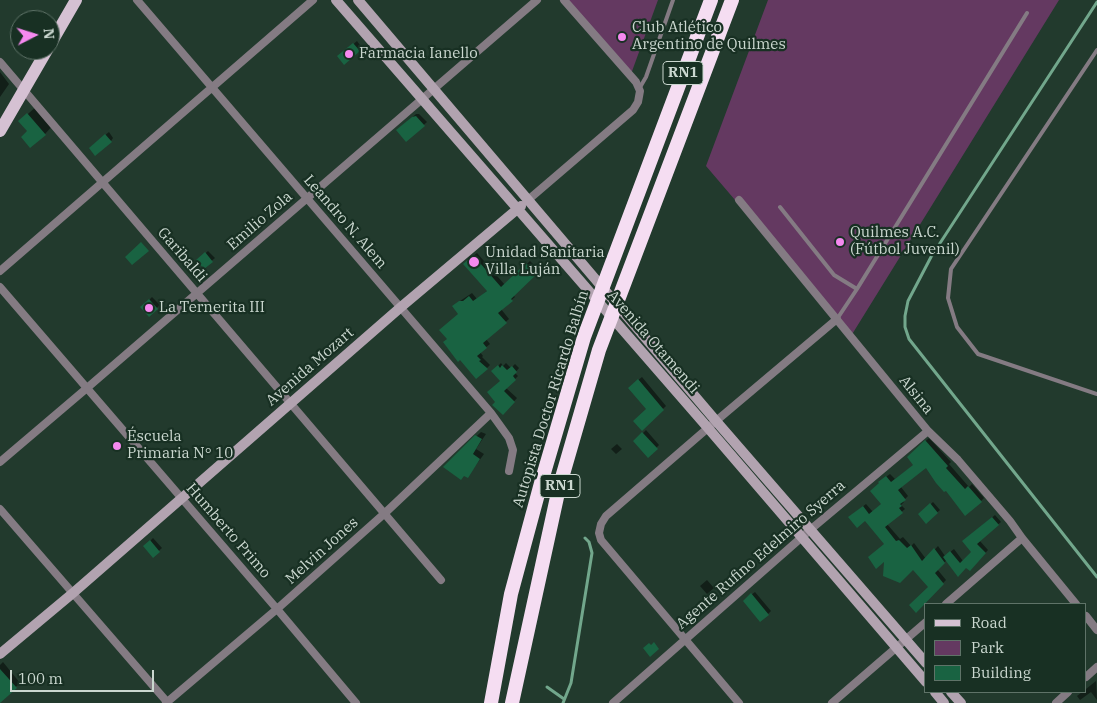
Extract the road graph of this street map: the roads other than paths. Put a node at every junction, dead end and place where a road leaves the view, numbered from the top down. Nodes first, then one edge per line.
1 (76, 0) edge
2 (136, 0) edge
3 (313, 0) edge
4 (336, 0) edge
5 (358, 0) edge
6 (537, 0) edge
7 (564, 0) edge
8 (673, 0) edge
9 (711, 0) edge
10 (732, 0) edge
11 (1027, 13) dead end
12 (60, 28) edge
13 (1097, 50) edge
14 (41, 60) edge
15 (0, 62) edge
16 (213, 88) junction
17 (639, 89) junction
18 (24, 90) junction
19 (434, 90) junction
20 (422, 99) junction
21 (0, 132) edge
22 (102, 182) junction
23 (306, 199) junction
24 (528, 200) junction
25 (739, 200) dead end
26 (780, 207) dead end
27 (518, 209) junction
28 (0, 271) edge
29 (0, 287) edge
30 (857, 289) junction
31 (197, 293) junction
32 (401, 308) junction
33 (837, 319) junction
34 (87, 388) junction
35 (1097, 394) edge
36 (291, 403) junction
37 (491, 413) junction
38 (712, 424) junction
39 (928, 431) junction
40 (0, 462) edge
41 (509, 471) dead end
42 (181, 498) junction
43 (0, 509) edge
44 (385, 513) junction
45 (806, 534) junction
46 (1022, 538) junction
47 (441, 580) dead end
48 (73, 593) junction
49 (511, 594) junction
50 (947, 603) edge
51 (1075, 603) edge
52 (277, 609) junction
53 (1087, 617) edge
54 (924, 624) edge
55 (1097, 630) edge
56 (684, 639) junction
57 (905, 640) junction
58 (897, 648) junction
59 (0, 654) edge
60 (924, 661) edge
61 (1097, 667) edge
62 (1087, 676) edge
63 (924, 680) edge
64 (936, 693) edge
65 (952, 693) edge
66 (1067, 693) edge
67 (167, 703) edge
68 (356, 703) edge
69 (481, 703) edge
70 (491, 703) edge
71 (512, 703) edge
72 (613, 703) edge
73 (739, 703) edge
74 (832, 703) edge
75 (944, 703) edge
76 (961, 703) edge
77 (1056, 703) edge

1 - 12 main road
2 - 16 street, Leandro N. Alem
3 - 16 street
4 - 20 main road, Avenida Otamendi
5 - 19 main road, Avenida Otamendi
6 - 19 street, Emilio Zola
7 - 17 street
8 - 17 lane
9 - 49 highway, Autopista Doctor Ricardo Balbín / RN1
10 - 71 highway, Autopista Doctor Ricardo Balbín / RN1
11 - 30 lane
13 - 35 lane
14 - 18 main road
15 - 18 street, Garibaldi
16 - 22 street
16 - 23 street, Leandro N. Alem
17 - 24 street, Avenida Mozart
18 - 21 main road
18 - 22 street, Garibaldi
19 - 20 street, Emilio Zola
19 - 24 main road, Avenida Otamendi
20 - 23 street, Emilio Zola
20 - 27 main road, Avenida Otamendi
22 - 28 street
22 - 31 street, Garibaldi
23 - 31 street, Emilio Zola
23 - 32 street, Leandro N. Alem
24 - 27 main road, Avenida Mozart
24 - 38 main road, Avenida Otamendi
25 - 33 street, Alsina
26 - 30 lane
27 - 32 main road, Avenida Mozart
27 - 38 main road, Avenida Otamendi
29 - 34 street, Humberto Primo
30 - 33 lane
31 - 34 street, Emilio Zola
31 - 36 street, Garibaldi
32 - 36 main road, Avenida Mozart
32 - 37 street, Leandro N. Alem
33 - 38 street
33 - 39 street, Alsina
34 - 40 street, Emilio Zola
34 - 42 street, Humberto Primo
36 - 42 main road, Avenida Mozart
36 - 44 street, Garibaldi
37 - 41 street, Leandro N. Alem
37 - 44 street, Melvin Jones
38 - 45 main road, Avenida Otamendi
38 - 56 street
39 - 45 street, Agente Rufino Edelmiro Syerra
39 - 46 street, Alsina
42 - 48 main road, Avenida Mozart
42 - 52 street, Humberto Primo
43 - 48 street
44 - 47 street, Garibaldi
44 - 52 street, Melvin Jones
45 - 56 street, Agente Rufino Edelmiro Syerra
45 - 57 main road, Avenida Otamendi
45 - 58 main road, Avenida Otamendi
46 - 50 street
46 - 51 street, Alsina
48 - 59 main road, Avenida Mozart
48 - 67 street
49 - 69 highway
49 - 70 highway, Autopista Doctor Ricardo Balbín / RN1
52 - 67 street, Melvin Jones
52 - 68 street, Humberto Primo
53 - 55 street
54 - 57 street
56 - 72 street, Agente Rufino Edelmiro Syerra
56 - 73 street
57 - 58 street
57 - 60 main road, Avenida Otamendi
58 - 63 main road, Avenida Otamendi
58 - 74 street
61 - 62 street
64 - 75 main road
65 - 76 main road
66 - 77 street

